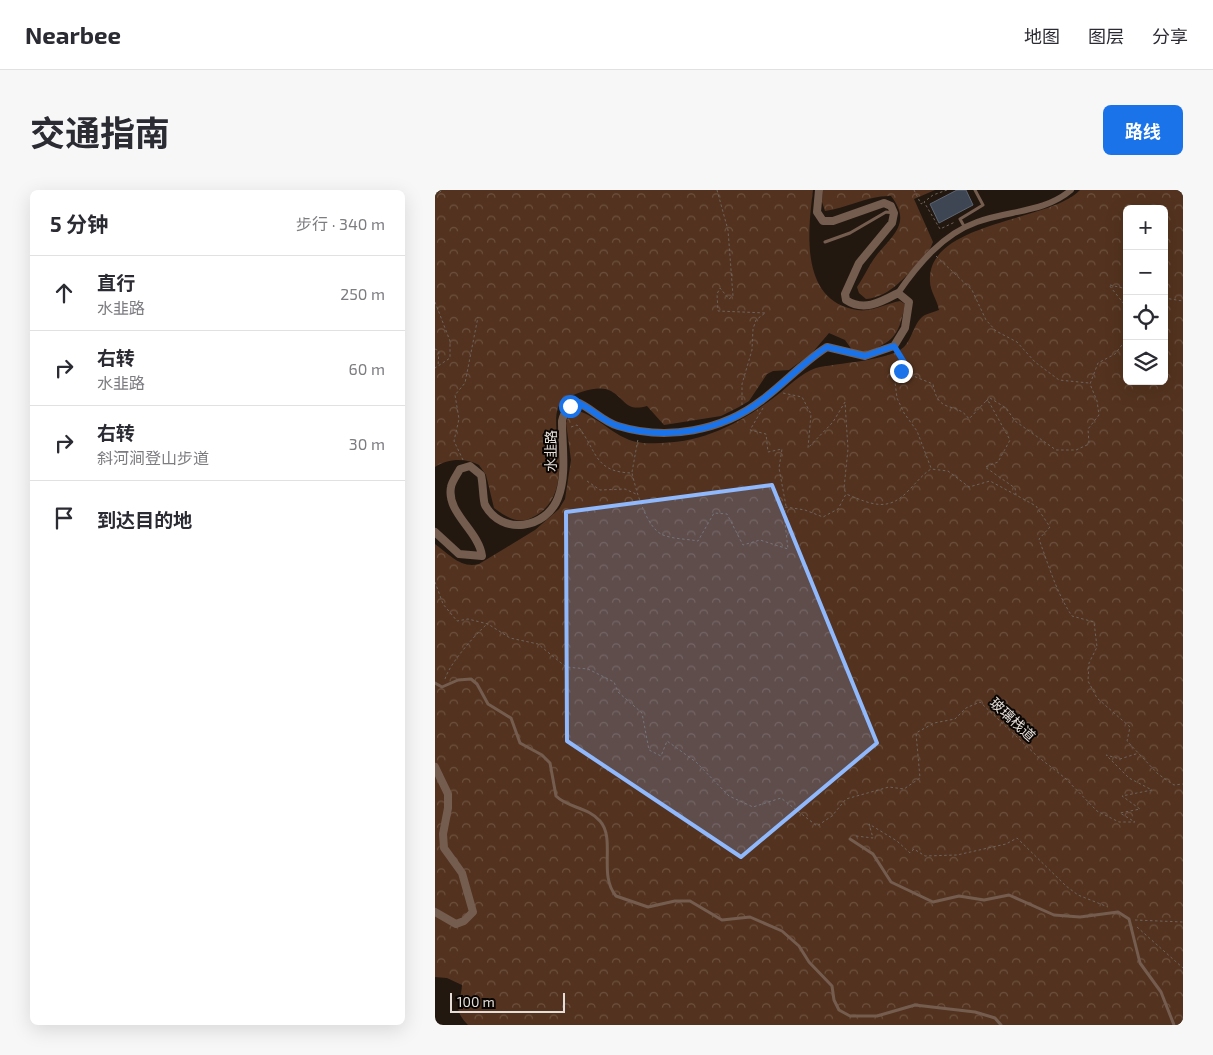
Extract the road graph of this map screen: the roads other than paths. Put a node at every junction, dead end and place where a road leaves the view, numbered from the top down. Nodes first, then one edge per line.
1 (819, 190) edge
2 (975, 190) edge
3 (1071, 190) edge
4 (894, 213) junction
5 (965, 228) junction
6 (825, 242) dead end
7 (898, 293) junction
8 (435, 532) edge
9 (435, 683) edge
10 (435, 767) edge
11 (850, 839) dead end
12 (435, 912) edge
13 (1001, 1025) edge
14 (1174, 1025) edge

1 - 4 street
2 - 5 lane
3 - 5 street
4 - 6 lane
4 - 7 street
5 - 7 street
7 - 8 street, 水韭路
9 - 13 lane
10 - 12 street
11 - 14 lane

